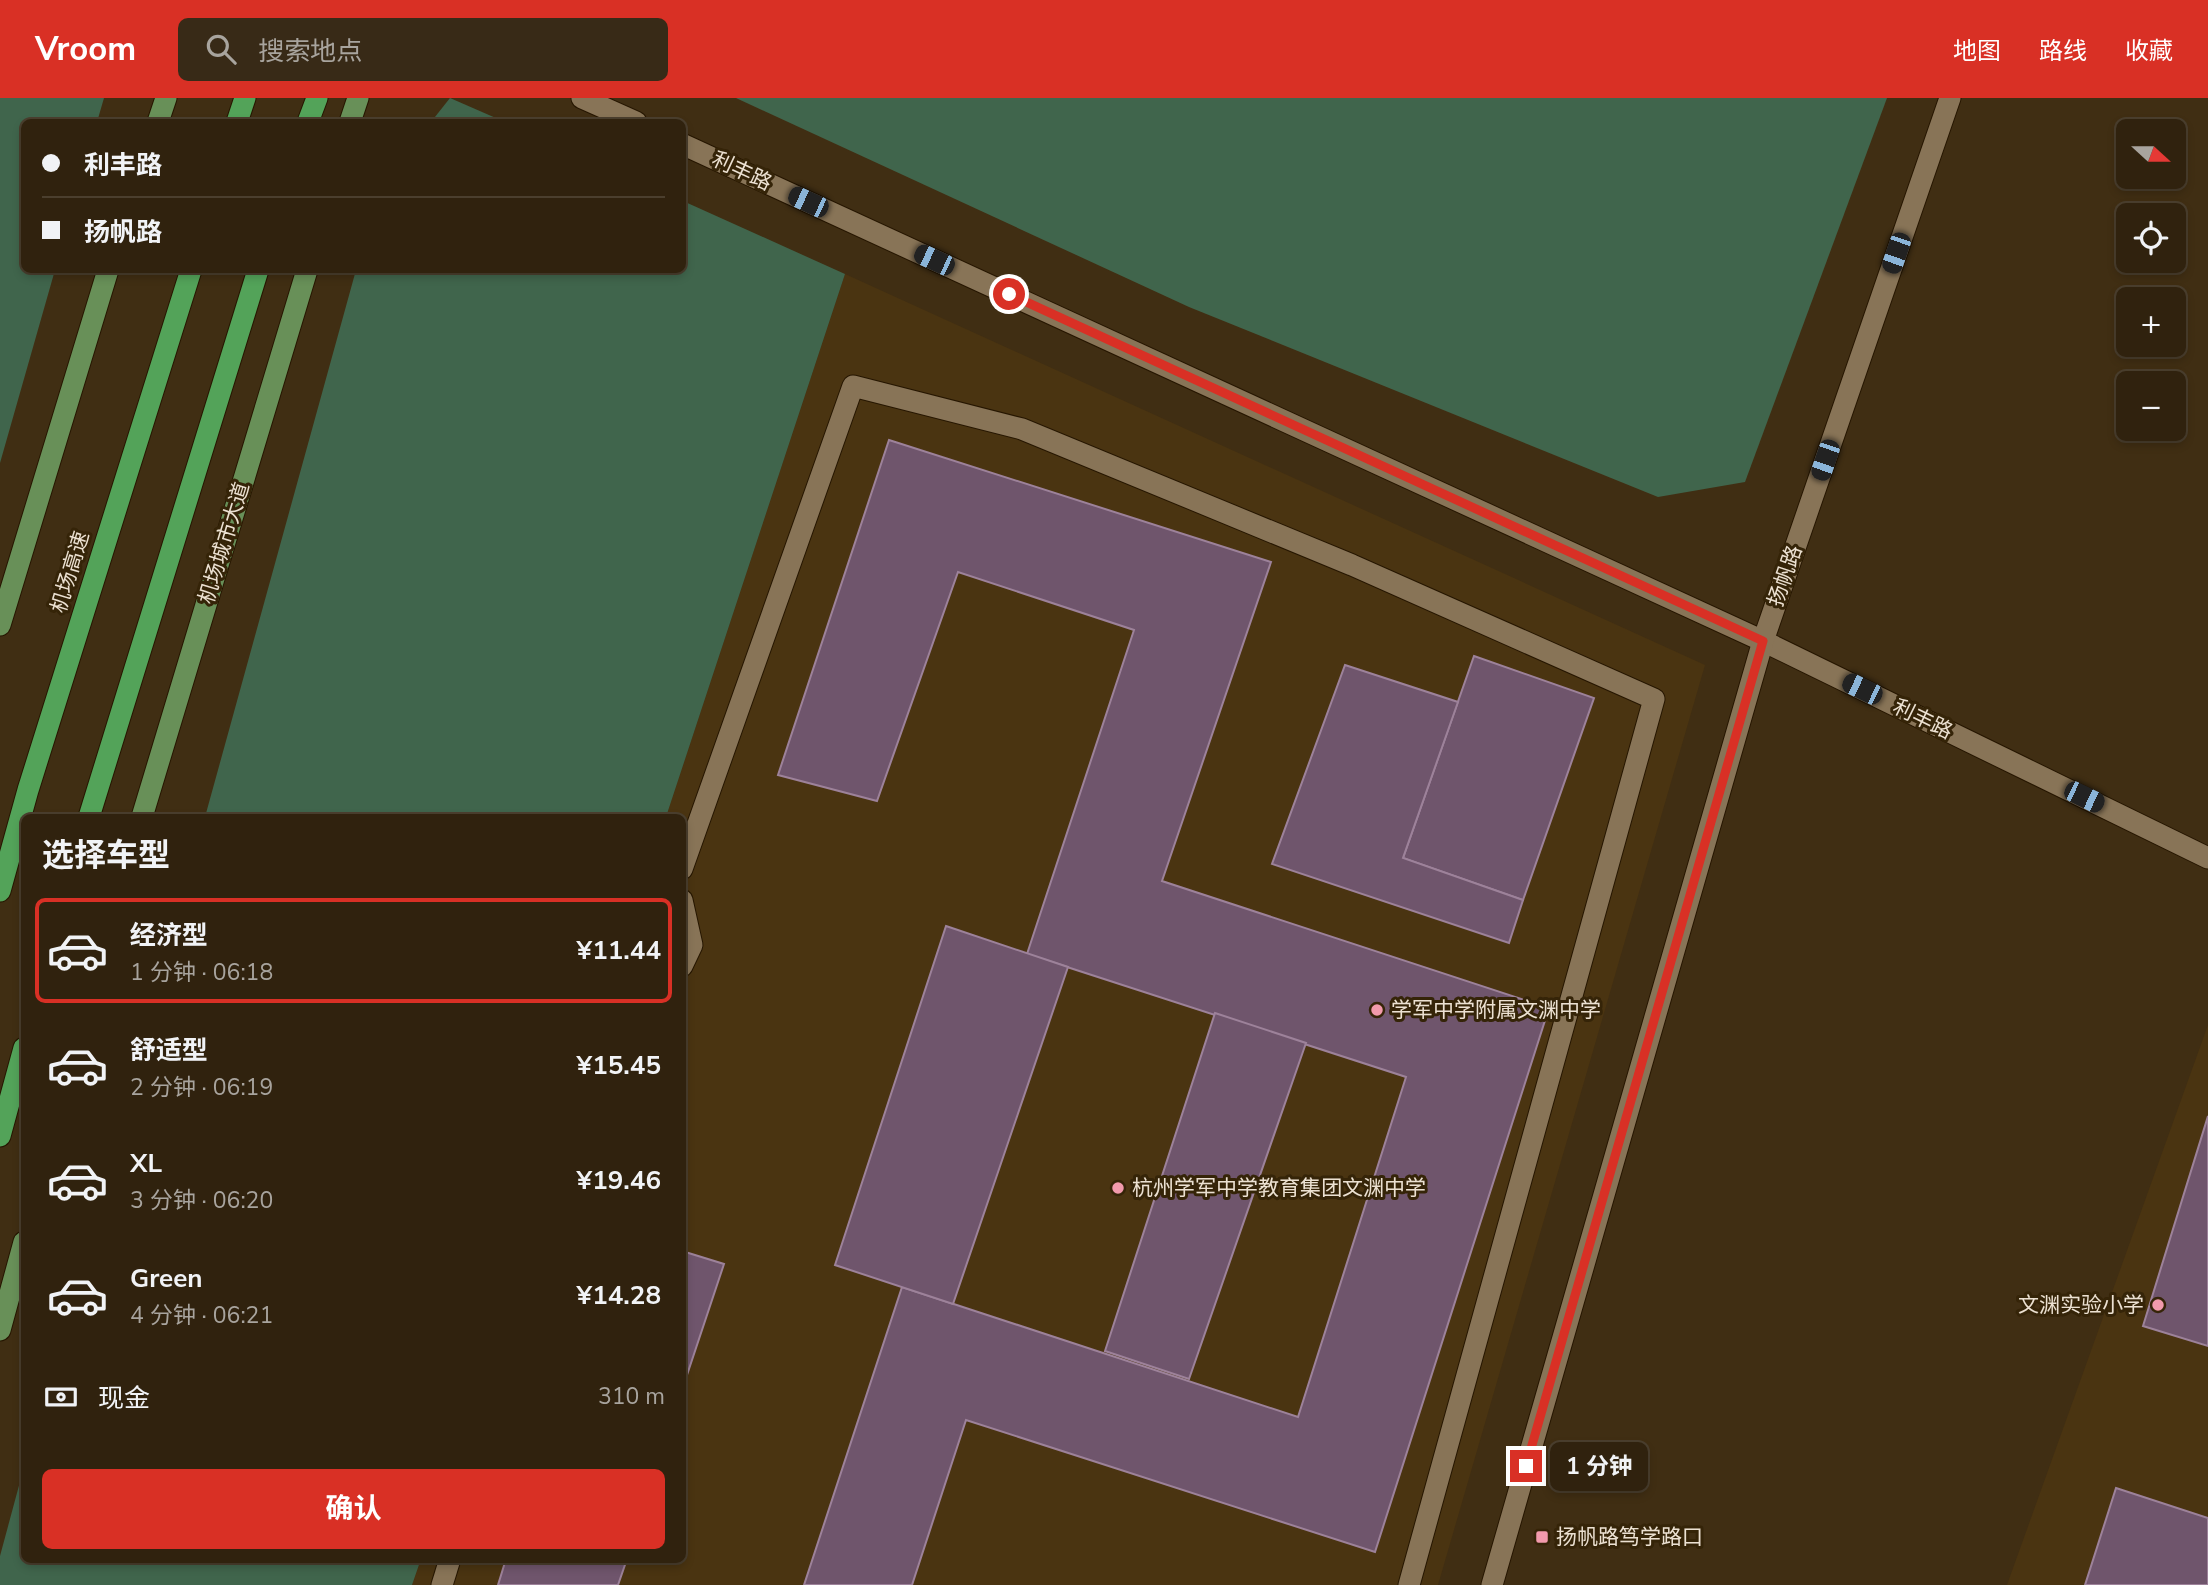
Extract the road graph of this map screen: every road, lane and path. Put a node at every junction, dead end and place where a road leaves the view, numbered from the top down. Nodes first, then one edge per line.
1 (166, 98) edge
2 (245, 98) edge
3 (317, 98) edge
4 (358, 98) edge
5 (582, 98) edge
6 (1950, 98) edge
7 (159, 119) edge
8 (238, 119) edge
9 (309, 119) edge
10 (351, 119) edge
11 (628, 119) edge
12 (686, 146) edge
13 (107, 273) edge
14 (190, 273) edge
15 (257, 273) edge
16 (306, 273) edge
17 (0, 625) edge
18 (1763, 641) junction
19 (21, 814) edge
20 (90, 814) edge
21 (143, 814) edge
22 (21, 815) edge
23 (686, 858) edge
24 (2208, 858) edge
25 (0, 891) edge
26 (686, 918) edge
27 (686, 958) edge
28 (21, 1059) edge
29 (0, 1136) edge
30 (21, 1253) edge
31 (0, 1330) edge
32 (449, 1563) edge
33 (442, 1585) edge
34 (1409, 1585) edge
35 (1492, 1585) edge

1 - 7 main road
2 - 8 highway
3 - 9 highway
4 - 10 main road
5 - 11 street
6 - 18 street, 扬帆路
12 - 18 street, 利丰路
13 - 17 main road
14 - 19 highway, 机场高速
15 - 20 highway
16 - 21 main road, 机场城市大道
18 - 24 street, 利丰路
18 - 35 street, 扬帆路
22 - 25 highway, 机场高速
23 - 34 street
26 - 27 street
28 - 29 highway
30 - 31 main road
32 - 33 street

